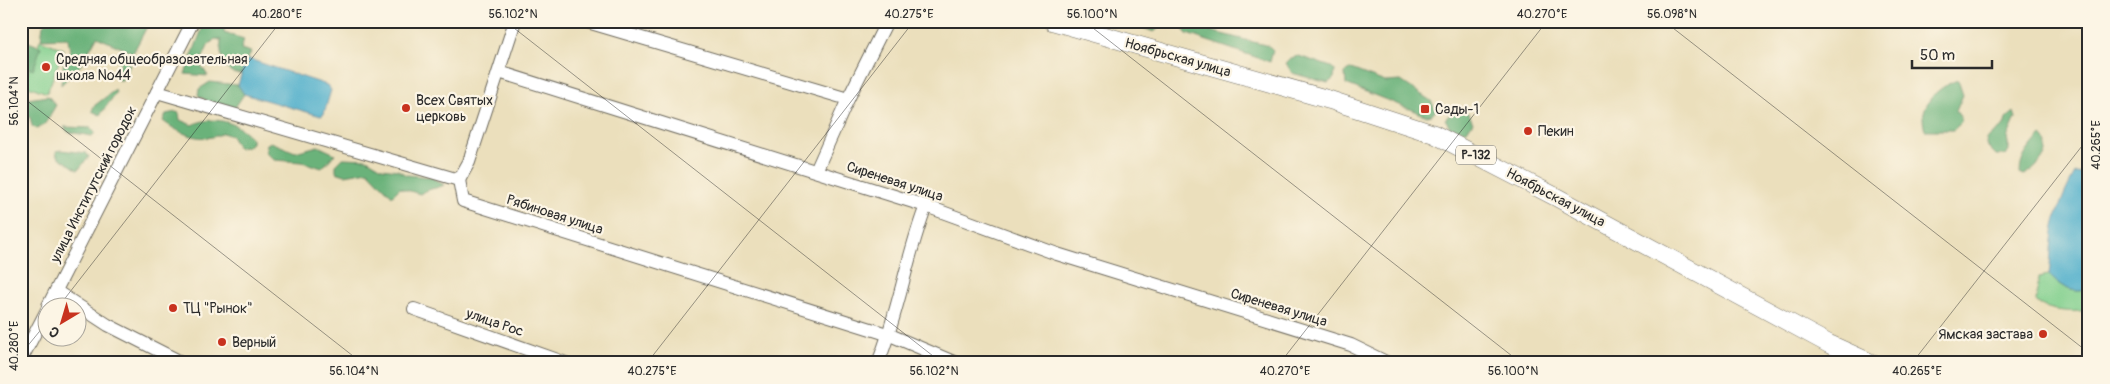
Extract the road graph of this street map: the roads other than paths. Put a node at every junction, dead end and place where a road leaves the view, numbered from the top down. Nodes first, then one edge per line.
1 (193, 21) edge
2 (514, 21) edge
3 (584, 21) edge
4 (887, 21) edge
5 (1052, 21) edge
6 (499, 72) junction
7 (157, 92) junction
8 (848, 100) junction
9 (816, 171) junction
10 (459, 180) junction
11 (926, 206) junction
12 (56, 291) junction
13 (54, 296) edge
14 (414, 309) dead end
15 (38, 327) edge
16 (890, 335) junction
17 (21, 360) edge
18 (183, 363) edge
19 (566, 363) edge
20 (878, 363) edge
21 (956, 363) edge
22 (1388, 363) edge
23 (1870, 363) edge

1 - 7 street, улица Институтский городок
2 - 6 street
3 - 8 street
4 - 8 street
5 - 23 highway, Ноябрьская улица / Р-132
6 - 9 street, Сиреневая улица
6 - 10 street
7 - 10 street
7 - 12 street, улица Институтский городок
8 - 9 street
9 - 11 street, Сиреневая улица
10 - 16 street, Рябиновая улица
11 - 16 street
11 - 22 street, Сиреневая улица
12 - 13 street, улица Институтский городок
12 - 18 street
14 - 19 street, улица Рос
15 - 17 street, улица Институтский городок
16 - 20 street
16 - 21 street, Рябиновая улица

